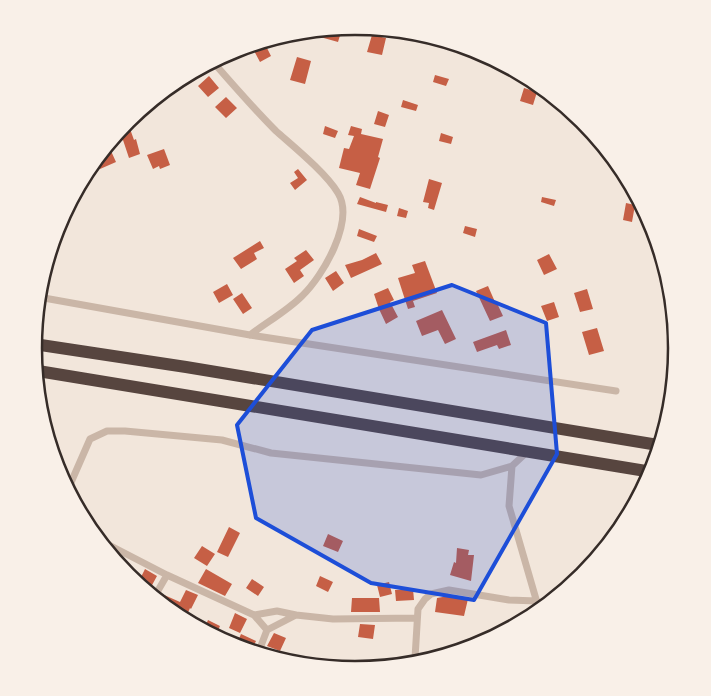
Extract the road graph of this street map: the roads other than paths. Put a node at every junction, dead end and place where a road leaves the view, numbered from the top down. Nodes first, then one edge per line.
1 (217, 67) edge
2 (47, 298) edge
3 (250, 335) junction
4 (42, 345) edge
5 (43, 372) edge
6 (616, 391) dead end
7 (653, 444) edge
8 (527, 452) junction
9 (512, 466) junction
10 (644, 471) edge
11 (72, 480) edge
12 (115, 548) edge
13 (167, 575) junction
14 (158, 590) edge
15 (537, 603) edge
16 (254, 615) junction
17 (296, 615) junction
18 (417, 618) junction
19 (267, 630) junction
20 (261, 646) edge
21 (416, 655) edge

1 - 3 street
2 - 3 street
3 - 6 street
4 - 7 highway
5 - 8 highway
8 - 9 street
8 - 10 highway
9 - 11 street
9 - 15 street
12 - 13 street
13 - 14 street
13 - 16 street
15 - 18 street
16 - 17 street
16 - 19 street
17 - 18 street
17 - 19 street
18 - 21 street
19 - 20 street

